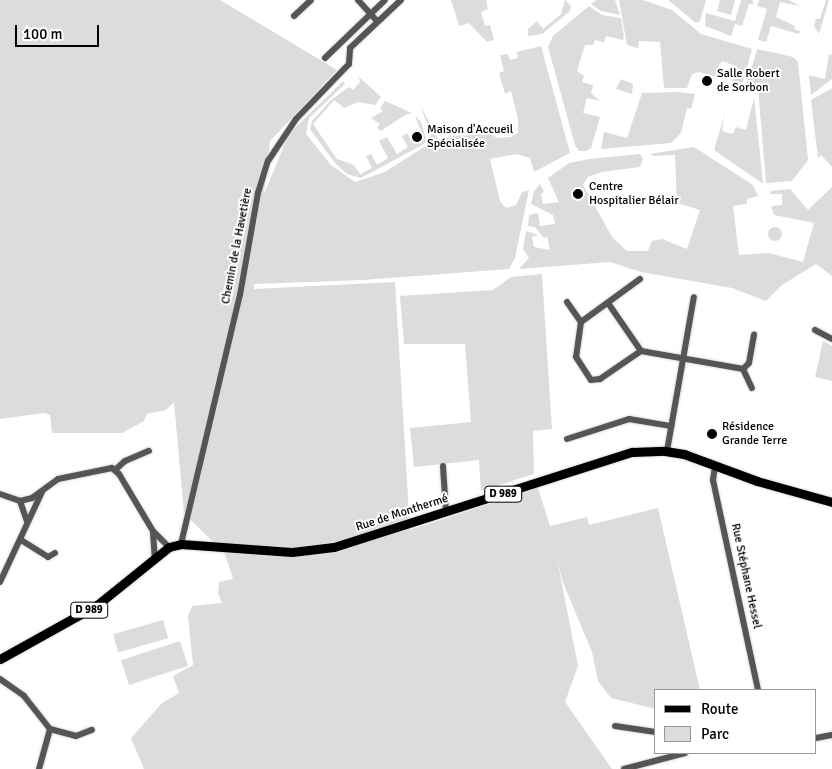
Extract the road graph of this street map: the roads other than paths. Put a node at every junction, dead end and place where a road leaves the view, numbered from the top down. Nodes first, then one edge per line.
1 (311, 0) edge
2 (358, 0) edge
3 (385, 0) edge
4 (401, 0) edge
5 (370, 13) junction
6 (294, 16) dead end
7 (377, 21) junction
8 (325, 58) dead end
9 (640, 279) dead end
10 (694, 297) dead end
11 (567, 302) dead end
12 (608, 303) junction
13 (581, 322) junction
14 (815, 330) dead end
15 (754, 334) dead end
16 (832, 339) edge
17 (641, 351) junction
18 (682, 358) junction
19 (743, 369) junction
20 (752, 388) dead end
21 (671, 426) junction
22 (567, 439) dead end
23 (149, 451) dead end
24 (667, 451) junction
25 (442, 466) dead end
26 (715, 466) junction
27 (115, 470) junction
28 (44, 489) junction
29 (0, 494) edge
30 (20, 501) junction
31 (832, 502) edge
32 (446, 512) junction
33 (27, 521) junction
34 (153, 531) junction
35 (21, 540) junction
36 (181, 544) junction
37 (169, 547) junction
38 (55, 553) dead end
39 (155, 558) junction
40 (0, 582) edge
41 (0, 659) edge
42 (0, 679) edge
43 (758, 689) edge
44 (615, 726) dead end
45 (50, 729) junction
46 (92, 730) dead end
47 (654, 732) edge
48 (832, 735) edge
49 (817, 738) edge
50 (681, 754) edge
51 (39, 769) edge
52 (624, 769) edge

1 - 6 street
2 - 5 street
3 - 5 street
4 - 7 street, Chemin de la Havetière
5 - 7 street
5 - 8 street
7 - 36 street, Chemin de la Havetière
9 - 12 street
10 - 18 street
11 - 13 street
12 - 13 street
12 - 17 street
13 - 17 street
14 - 16 street
15 - 19 street
17 - 18 street
18 - 19 street
18 - 21 street
19 - 20 street
21 - 22 street
21 - 24 street
23 - 27 street
24 - 26 main road, Rue de Monthermé / D 989
24 - 32 main road, Rue de Monthermé / D 989
25 - 32 street
26 - 31 main road, Rue de Monthermé / D 989
26 - 43 street, Rue Stéphane Hessel
27 - 28 street
27 - 34 street
28 - 30 street
28 - 33 street
29 - 30 street
30 - 33 street
32 - 36 main road, Rue de Monthermé / D 989
33 - 35 street
34 - 37 street
34 - 39 street
35 - 38 street
35 - 40 street
36 - 37 main road, Rue de Monthermé / D 989
37 - 39 main road, Rue de Monthermé / D 989
39 - 41 main road, Rue de Monthermé / D 989
42 - 45 street
44 - 47 street
45 - 46 street
45 - 51 street
48 - 49 street
50 - 52 street

